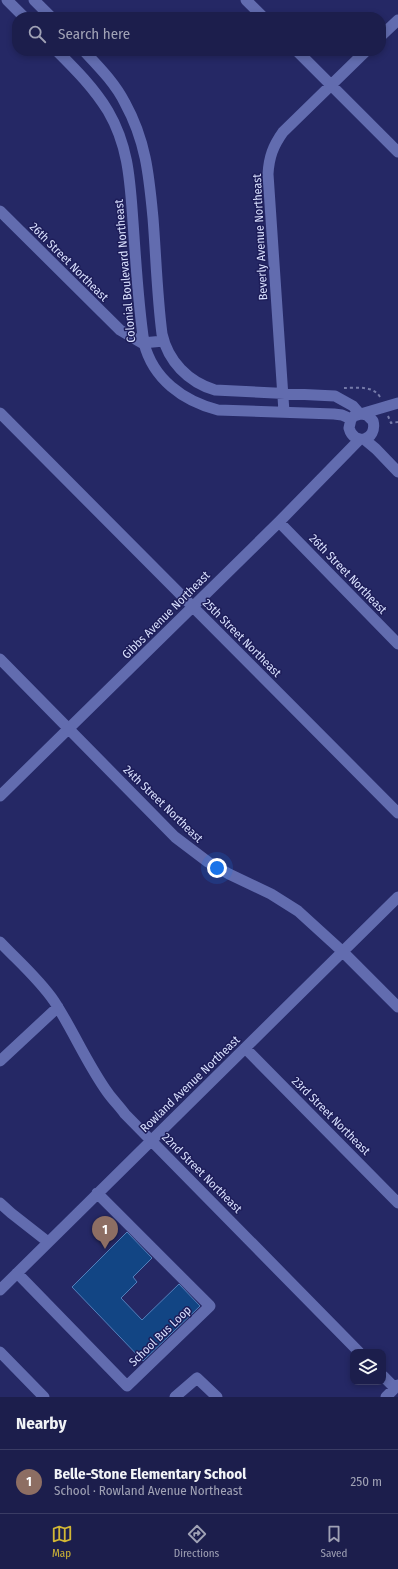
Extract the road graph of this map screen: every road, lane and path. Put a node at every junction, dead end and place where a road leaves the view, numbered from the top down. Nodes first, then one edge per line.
1 (8, 0) edge
2 (34, 0) edge
3 (246, 0) edge
4 (19, 12) edge
5 (46, 12) edge
6 (258, 12) edge
7 (398, 20) edge
8 (386, 31) edge
9 (62, 56) edge
10 (89, 56) edge
11 (302, 56) edge
12 (361, 56) edge
13 (331, 85) junction
14 (398, 152) edge
15 (149, 176) junction
16 (130, 177) junction
17 (0, 211) edge
18 (164, 341) junction
19 (144, 343) junction
20 (283, 392) junction
21 (398, 403) edge
22 (398, 410) edge
23 (284, 412) junction
24 (0, 413) edge
25 (361, 416) junction
26 (398, 422) edge
27 (391, 423) dead end
28 (362, 437) junction
29 (398, 472) edge
30 (278, 522) junction
31 (193, 607) junction
32 (398, 644) edge
33 (0, 660) edge
34 (69, 728) junction
35 (0, 796) edge
36 (398, 813) edge
37 (398, 897) edge
38 (0, 942) edge
39 (343, 952) junction
40 (58, 1007) junction
41 (398, 1007) edge
42 (245, 1048) junction
43 (0, 1061) edge
44 (151, 1141) junction
45 (97, 1193) junction
46 (0, 1203) edge
47 (398, 1203) edge
48 (48, 1242) junction
49 (17, 1273) junction
50 (0, 1290) edge
51 (356, 1349) edge
52 (0, 1352) edge
53 (386, 1379) edge
54 (396, 1387) edge
55 (44, 1397) edge
56 (175, 1397) edge
57 (217, 1397) edge
58 (386, 1397) edge

1 - 4 street
2 - 5 street
3 - 6 street
7 - 8 street
9 - 16 street, Colonial Boulevard Northeast
10 - 15 street
11 - 13 street
12 - 13 street, Beverly Avenue Northeast
13 - 14 street
13 - 20 street, Beverly Avenue Northeast
15 - 16 street
15 - 18 street
16 - 19 street, Colonial Boulevard Northeast
17 - 19 street, 26th Street Northeast
18 - 19 street
18 - 20 street
19 - 23 street, Colonial Boulevard Northeast
20 - 23 street, Beverly Avenue Northeast
20 - 25 street
21 - 25 street
22 - 25 street
23 - 25 street, Colonial Boulevard Northeast
24 - 31 street, 25th Street Northeast
25 - 28 street
25 - 28 street
26 - 27 path
28 - 29 street
28 - 30 street, Gibbs Avenue Northeast
30 - 31 street, Gibbs Avenue Northeast
30 - 32 street, 26th Street Northeast
31 - 34 street, Gibbs Avenue Northeast
31 - 36 street, 25th Street Northeast
33 - 34 street, 24th Street Northeast
34 - 35 street, Gibbs Avenue Northeast
34 - 39 street, 24th Street Northeast
37 - 39 street, Rowland Avenue Northeast
38 - 40 street, 22nd Street Northeast
39 - 41 street, 24th Street Northeast
39 - 42 street, Rowland Avenue Northeast
40 - 43 street
40 - 44 street, 22nd Street Northeast
42 - 44 street, Rowland Avenue Northeast
42 - 47 street, 23rd Street Northeast
44 - 45 street, Rowland Avenue Northeast
44 - 51 street, 22nd Street Northeast
45 - 48 street, Rowland Avenue Northeast
45 - 49 street, School Bus Loop
46 - 48 street
48 - 49 street, Rowland Avenue Northeast
49 - 50 street, Rowland Avenue Northeast
52 - 55 street
53 - 54 street
54 - 58 street
56 - 57 street

